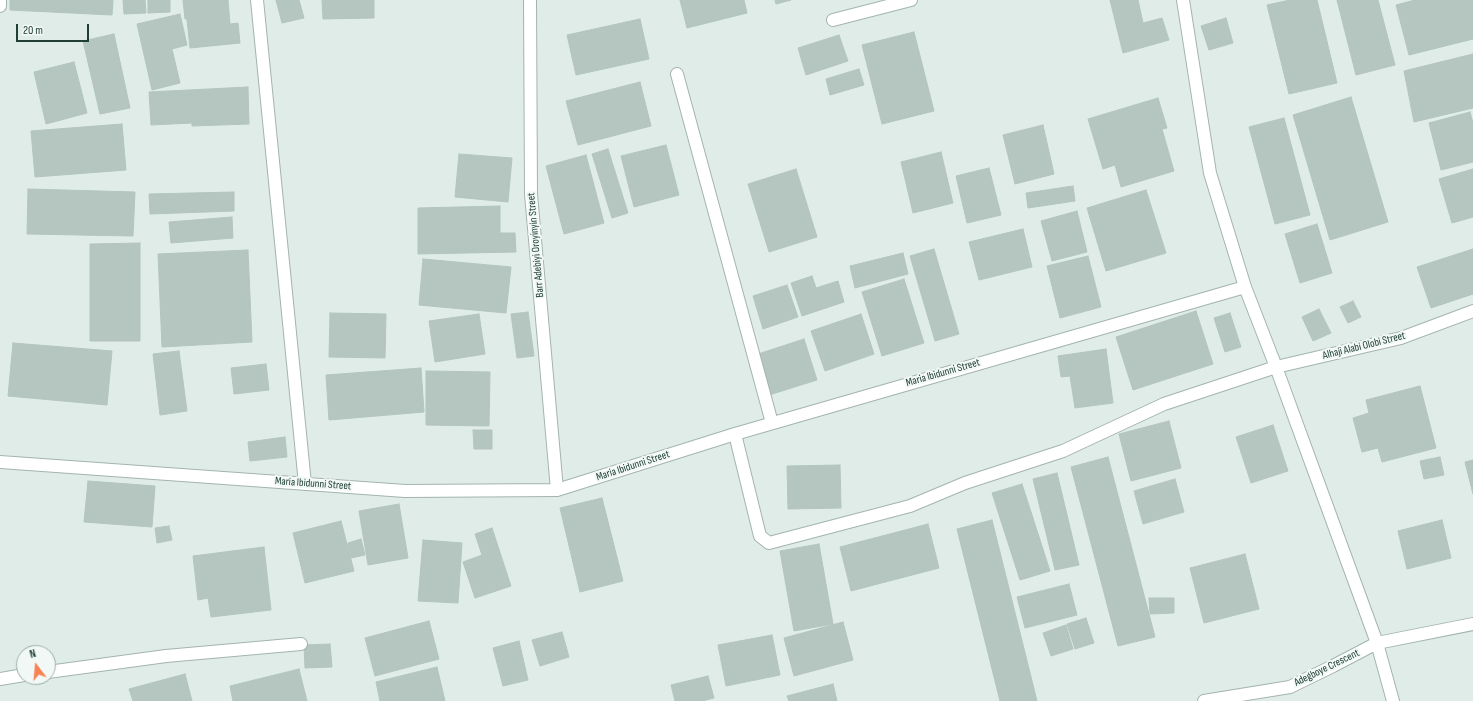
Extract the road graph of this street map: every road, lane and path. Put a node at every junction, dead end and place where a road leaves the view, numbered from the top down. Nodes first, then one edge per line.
1 (0, 0) edge
2 (257, 0) edge
3 (530, 0) edge
4 (911, 0) edge
5 (1183, 0) edge
6 (0, 6) edge
7 (833, 20) dead end
8 (677, 74) dead end
9 (1245, 287) junction
10 (1473, 310) edge
11 (1276, 367) junction
12 (772, 423) junction
13 (735, 434) junction
14 (0, 462) edge
15 (305, 484) junction
16 (557, 490) junction
17 (1473, 624) edge
18 (1377, 643) junction
19 (301, 644) dead end
20 (56, 671) edge
21 (16, 676) edge
22 (0, 679) edge
23 (1204, 701) edge
24 (1393, 701) edge

1 - 6 street
2 - 15 street
3 - 16 street, Barr Adebiyi Oroyinyin Street
4 - 7 street
5 - 9 street
8 - 12 street
9 - 11 street
9 - 12 street, Maria Ibidunni Street
10 - 11 street, Alhaji Alabi Olobi Street
11 - 13 street, Alhaji Alabi Olobi Street
11 - 18 street
12 - 13 street, Maria Ibidunni Street
13 - 16 street, Maria Ibidunni Street
14 - 15 street, Maria Ibidunni Street
15 - 16 street, Maria Ibidunni Street
17 - 18 street, Adegboye Crescent
18 - 23 street, Adegboye Crescent
18 - 24 street
19 - 20 street
21 - 22 street

